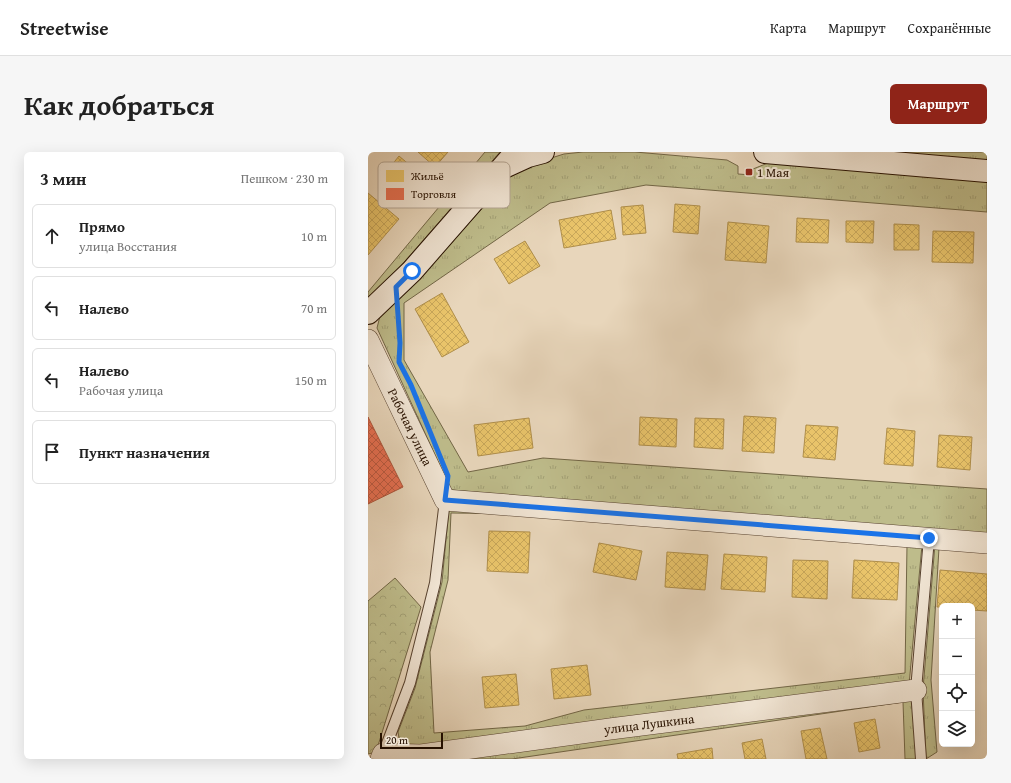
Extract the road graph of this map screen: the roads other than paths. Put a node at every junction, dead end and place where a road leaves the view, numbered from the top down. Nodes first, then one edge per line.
1 (543, 152) edge
2 (765, 152) edge
3 (509, 160) edge
4 (987, 171) edge
5 (467, 208) edge
6 (368, 314) edge
7 (368, 340) edge
8 (445, 500) junction
9 (929, 538) junction
10 (987, 543) edge
11 (916, 690) junction
12 (382, 756) edge
13 (921, 759) edge

1 - 3 main road
2 - 4 main road
5 - 6 main road
7 - 8 street, Рабочая улица
8 - 9 street
8 - 12 lane
9 - 10 street
9 - 11 lane
11 - 12 street, улица Лушкина
11 - 13 lane

